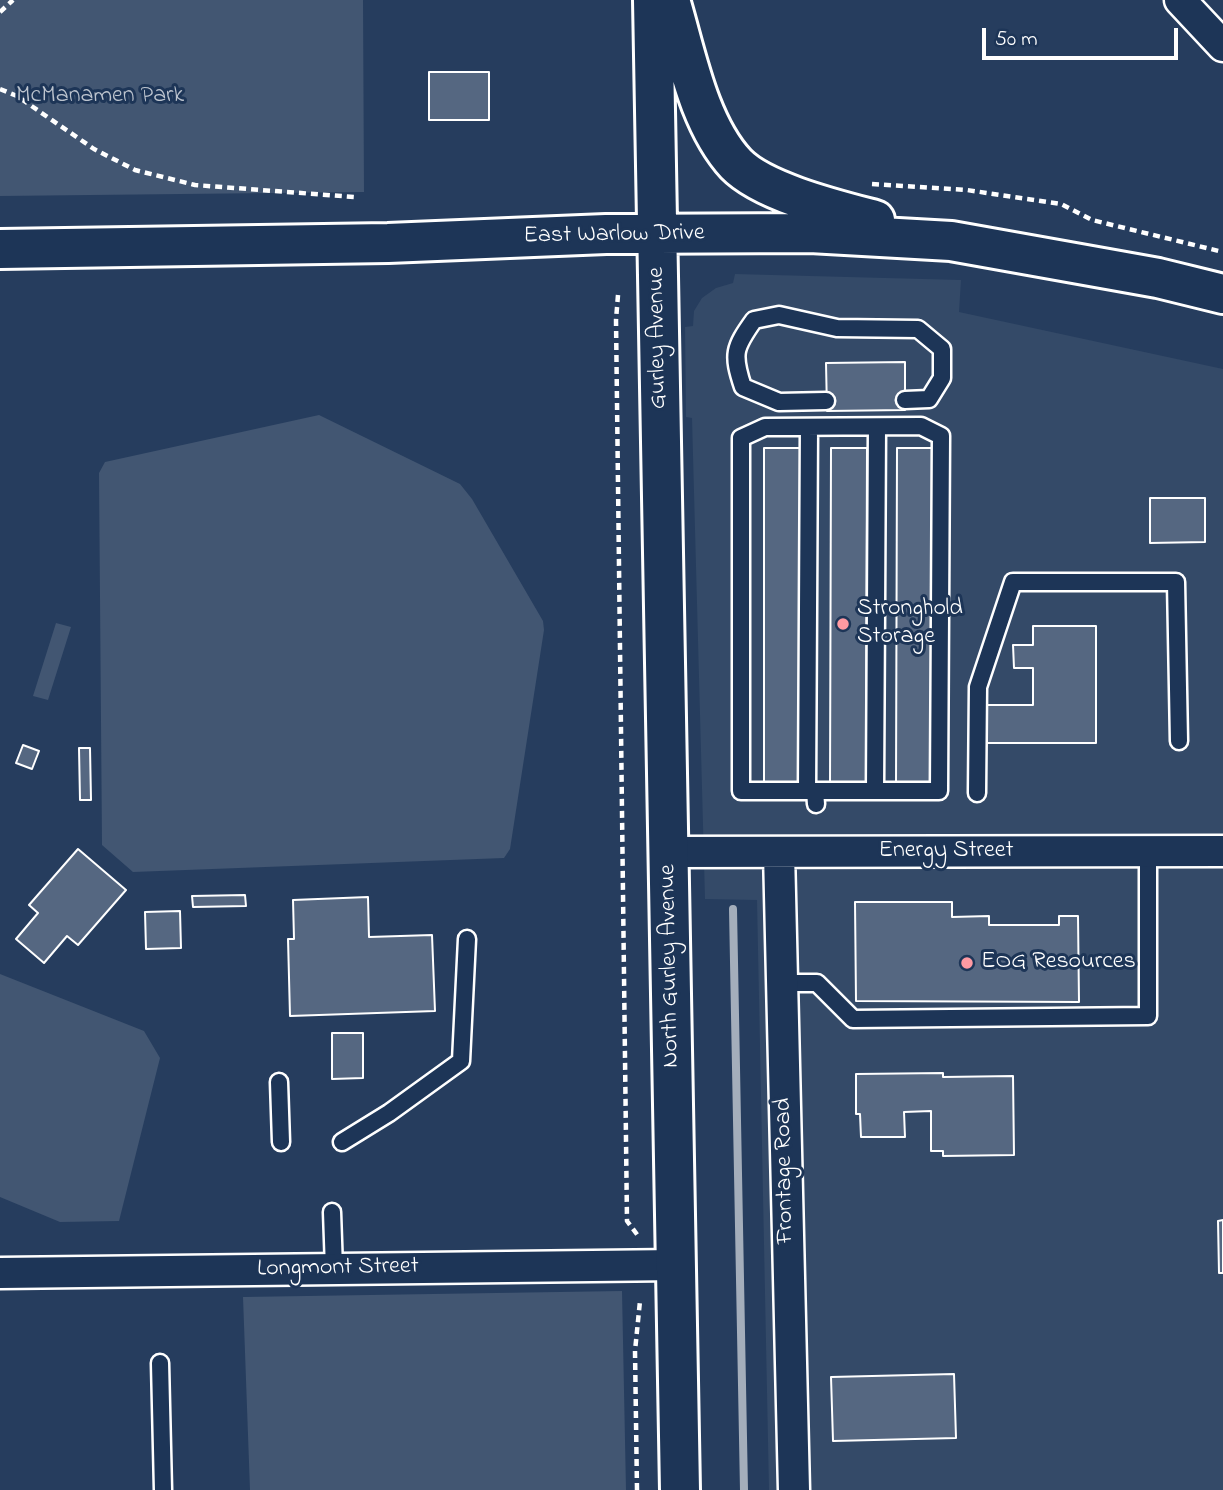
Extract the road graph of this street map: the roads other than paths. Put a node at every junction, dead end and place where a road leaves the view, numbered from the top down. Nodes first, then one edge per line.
1 (653, 0) edge
2 (670, 0) edge
3 (1180, 0) edge
4 (1223, 46) edge
5 (656, 234) junction
6 (951, 241) junction
7 (0, 248) edge
8 (1223, 294) edge
9 (905, 400) dead end
10 (826, 401) dead end
11 (809, 427) junction
12 (877, 427) junction
13 (662, 443) joint
14 (1179, 741) dead end
15 (875, 791) junction
16 (977, 793) dead end
17 (813, 795) junction
18 (1223, 851) edge
19 (669, 852) junction
20 (779, 852) junction
21 (1148, 852) junction
22 (467, 939) dead end
23 (782, 983) junction
24 (279, 1082) dead end
25 (281, 1142) dead end
26 (342, 1142) dead end
27 (332, 1212) dead end
28 (677, 1265) junction
29 (334, 1269) junction
30 (0, 1273) edge
31 (160, 1363) dead end
32 (163, 1490) edge
33 (680, 1490) edge
34 (794, 1490) edge

1 - 5 street
2 - 6 street
3 - 4 street
5 - 6 street, East Warlow Drive
5 - 7 street, East Warlow Drive
5 - 13 street, Gurley Avenue
6 - 8 street, East Warlow Drive
9 - 10 lane
11 - 12 lane
11 - 17 lane
11 - 17 lane
12 - 15 lane
12 - 15 lane
13 - 19 street, North Gurley Avenue
14 - 16 lane
15 - 17 lane
18 - 21 street, Energy Street
19 - 20 street, Energy Street
19 - 28 street, North Gurley Avenue
20 - 21 street, Energy Street
20 - 23 street, Frontage Road
21 - 23 lane
22 - 26 lane
23 - 34 street, Frontage Road
24 - 25 lane
27 - 29 lane
28 - 29 street, Longmont Street
28 - 33 street, North Gurley Avenue
29 - 30 street, Longmont Street
31 - 32 lane

